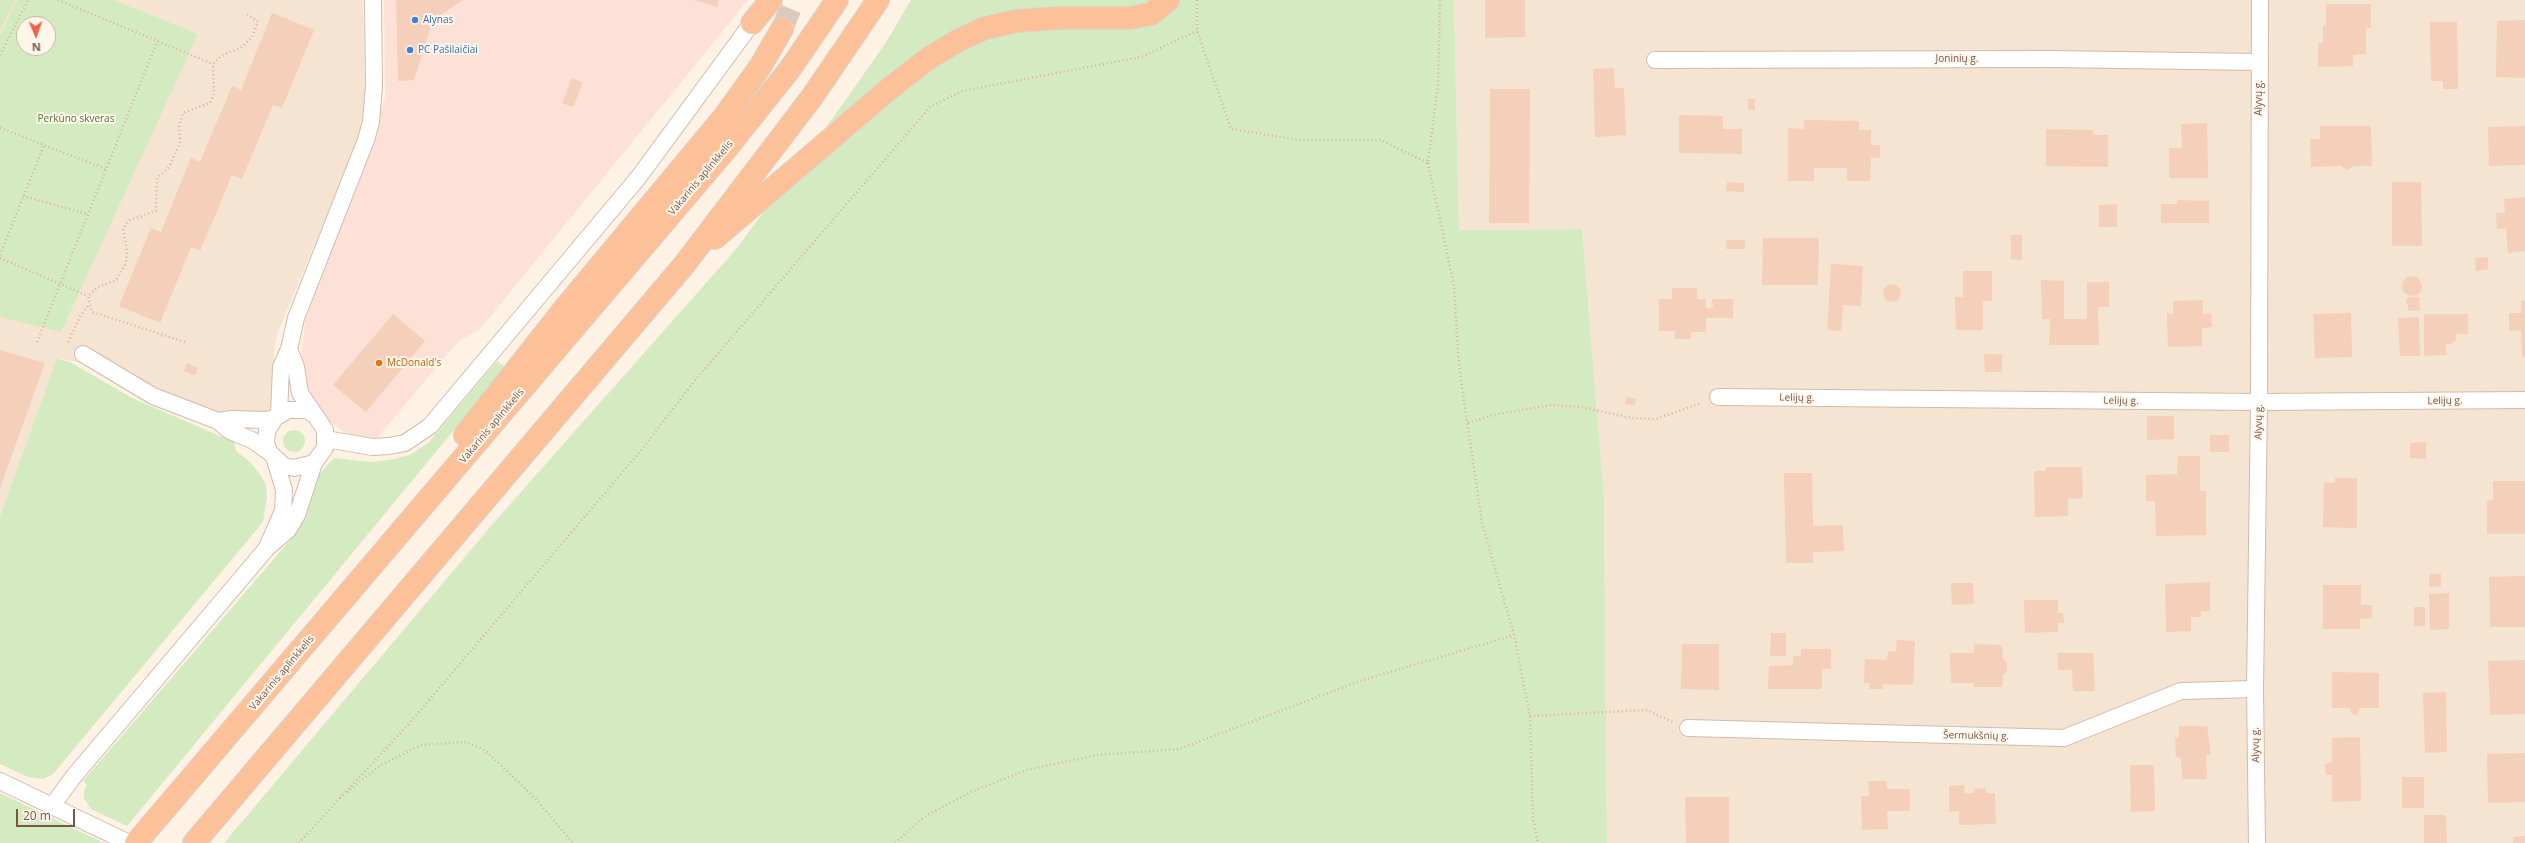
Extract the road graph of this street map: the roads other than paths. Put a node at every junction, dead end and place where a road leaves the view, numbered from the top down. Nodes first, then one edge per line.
1 (373, 0) edge
2 (771, 0) edge
3 (837, 0) edge
4 (878, 0) edge
5 (1168, 0) edge
6 (2260, 0) edge
7 (752, 23) joint
8 (782, 29) tunnel mouth
9 (1655, 60) dead end
10 (2259, 62) junction
11 (684, 264) junction
12 (289, 349) junction
13 (83, 354) dead end
14 (1718, 397) road end
15 (2525, 400) edge
16 (2259, 402) junction
17 (315, 415) junction
18 (277, 416) junction
19 (218, 421) junction
20 (326, 439) junction
21 (272, 456) junction
22 (314, 463) junction
23 (267, 548) junction
24 (380, 558) junction
25 (2255, 689) junction
26 (1688, 728) road end
27 (0, 781) edge
28 (52, 806) junction
29 (129, 843) edge
30 (136, 843) edge
31 (194, 843) edge
32 (2257, 843) edge

1 - 12 street
2 - 7 highway
3 - 24 highway, Vakarinis aplinkkelis
4 - 11 highway
5 - 11 highway
6 - 10 street, Alyvų g.
7 - 20 street
8 - 24 highway
9 - 10 street, Joninių g.
10 - 16 street, Alyvų g.
11 - 31 highway
12 - 17 street
12 - 18 street
13 - 19 street
14 - 16 street, Lelijų g.
15 - 16 street, Lelijų g.
16 - 25 street, Alyvų g.
17 - 18 street
17 - 20 street
18 - 19 street
18 - 21 street
19 - 21 street
20 - 22 street
21 - 22 street
21 - 23 street
22 - 23 street
23 - 28 street
24 - 30 highway, Vakarinis aplinkkelis
25 - 26 street, Šermukšnių g.
25 - 32 street, Alyvų g.
27 - 28 street
28 - 29 street

